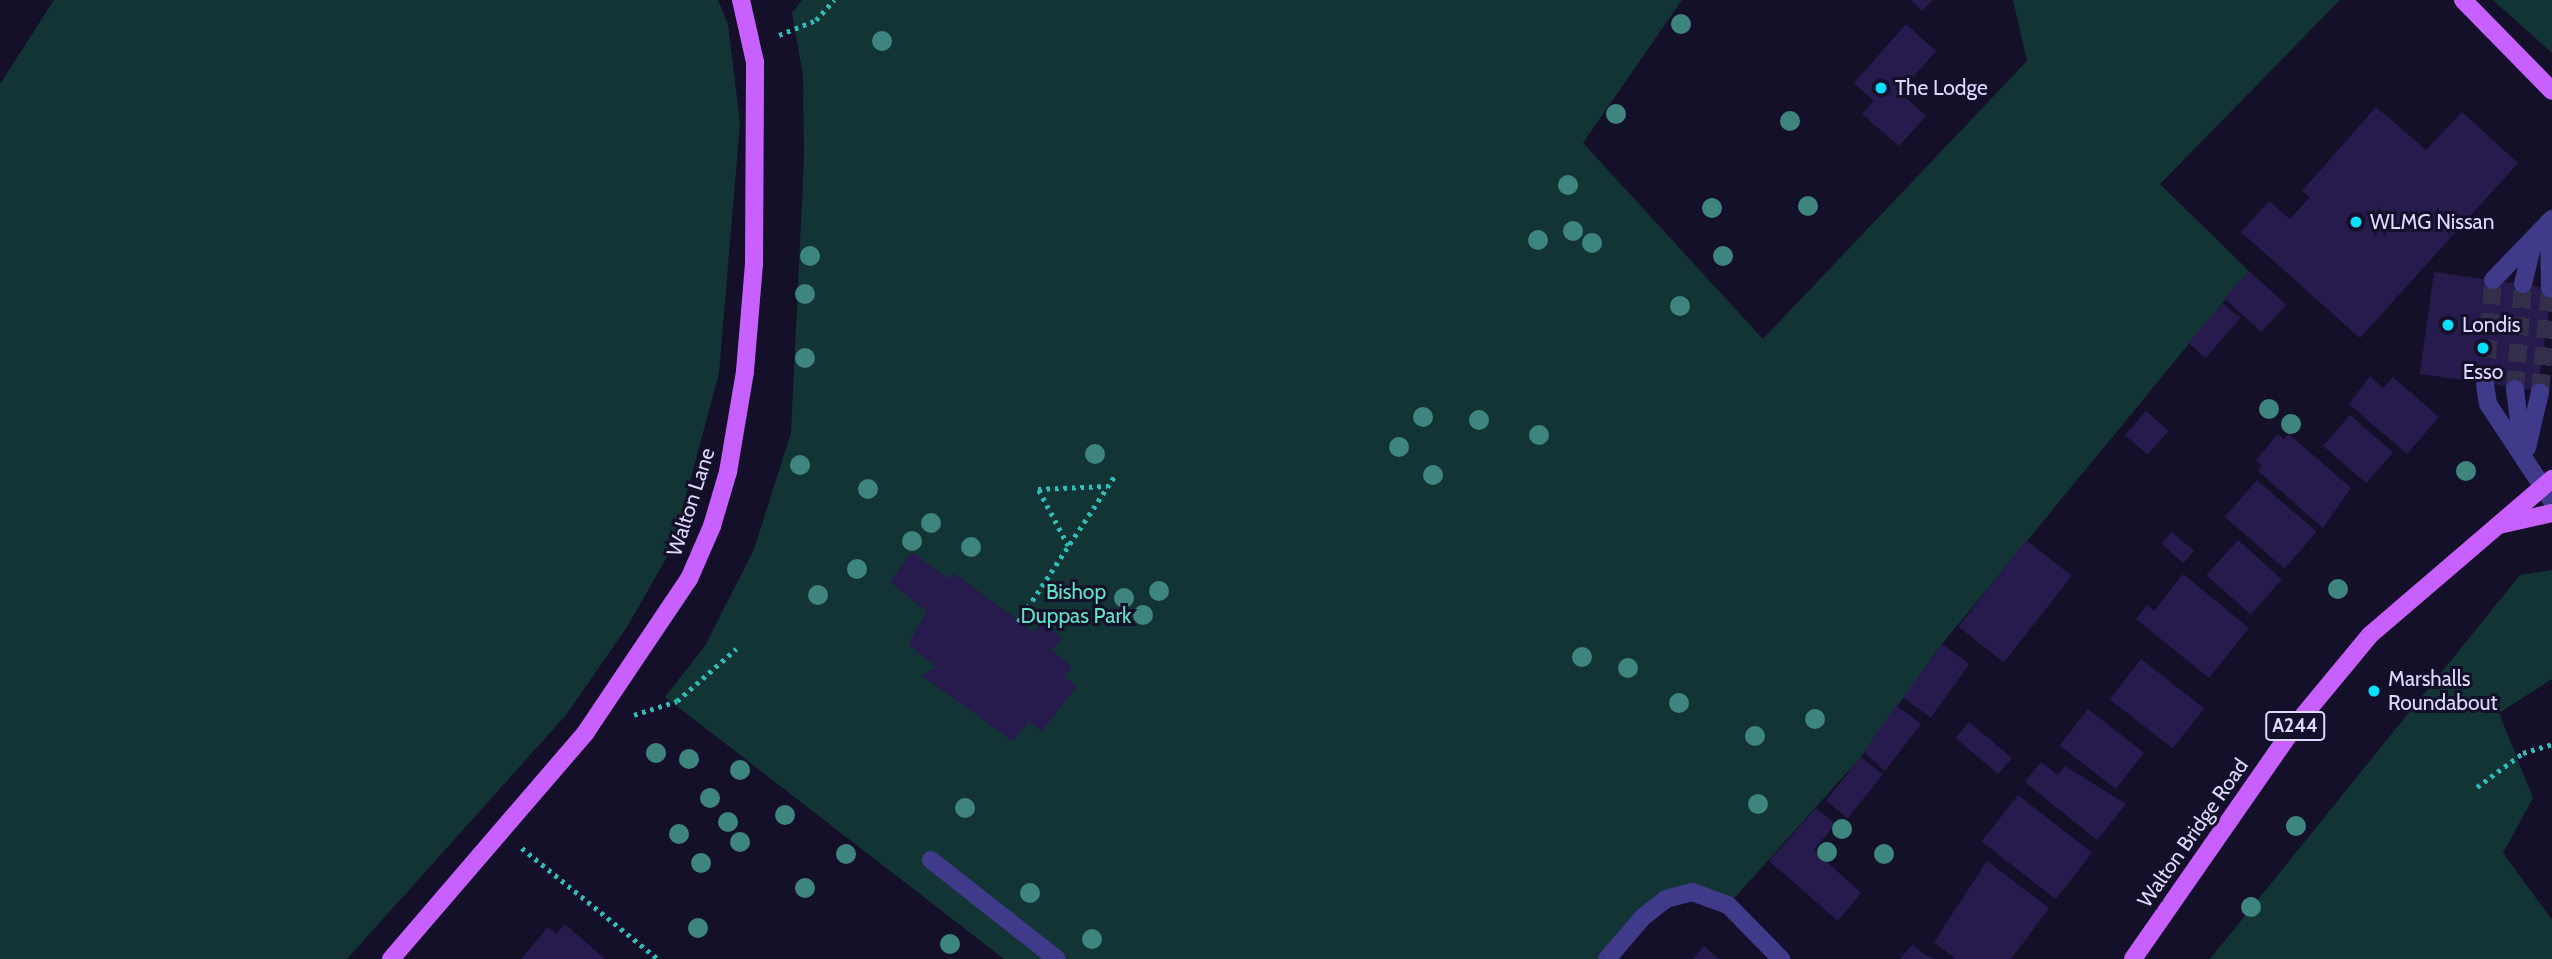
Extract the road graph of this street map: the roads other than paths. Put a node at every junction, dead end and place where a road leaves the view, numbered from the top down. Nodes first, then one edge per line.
1 (740, 0) edge
2 (2463, 0) edge
3 (2552, 92) edge
4 (2550, 221) edge
5 (2534, 239) junction
6 (2493, 280) tunnel mouth
7 (2523, 284) tunnel mouth
8 (2550, 288) dead end
9 (2486, 385) tunnel mouth
10 (2515, 389) tunnel mouth
11 (2540, 392) tunnel mouth
12 (2529, 459) junction
13 (2550, 488) edge
14 (2552, 513) edge
15 (2496, 526) junction
16 (930, 860) dead end
17 (391, 959) edge
18 (1057, 959) edge
19 (1608, 959) edge
20 (1781, 959) edge
21 (2133, 959) edge

1 - 17 main road, Walton Lane
2 - 3 main road
4 - 5 street
4 - 8 street
5 - 6 street
5 - 7 street
9 - 12 street
10 - 12 street
11 - 12 street
12 - 13 street
13 - 15 main road, Walton Bridge Road / A244
14 - 15 main road, Walton Bridge Road / A244
15 - 21 main road, Walton Bridge Road / A244
16 - 18 street
19 - 20 street

